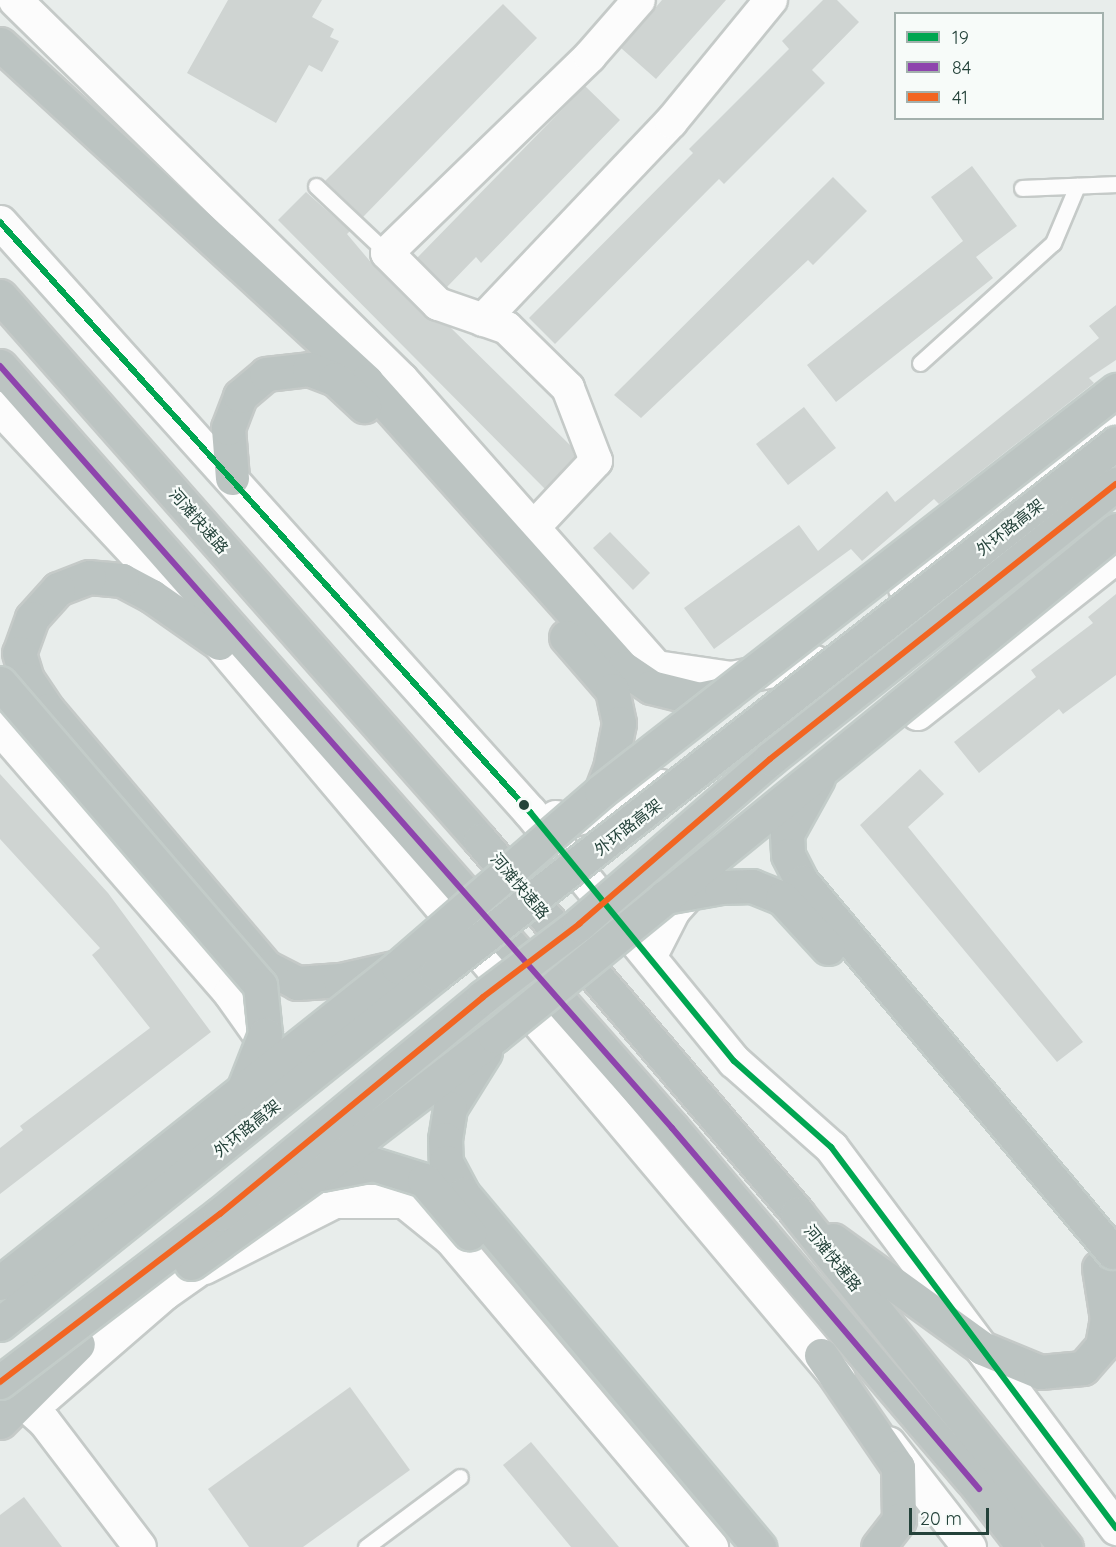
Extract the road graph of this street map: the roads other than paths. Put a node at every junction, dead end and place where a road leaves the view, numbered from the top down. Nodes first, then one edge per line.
1 (15, 0) edge
2 (639, 0) edge
3 (771, 0) edge
4 (0, 44) edge
5 (1116, 184) edge
6 (316, 186) dead end
7 (1077, 186) junction
8 (1022, 188) dead end
9 (0, 222) edge
10 (387, 253) junction
11 (0, 297) edge
12 (483, 320) junction
13 (920, 363) dead end
14 (0, 366) edge
15 (1116, 390) edge
16 (0, 408) edge
17 (1116, 417) edge
18 (1116, 443) edge
19 (232, 478) junction
20 (1116, 484) edge
21 (533, 528) junction
22 (1116, 530) edge
23 (1116, 556) edge
24 (219, 644) junction
25 (814, 662) junction
26 (0, 683) edge
27 (726, 693) junction
28 (0, 728) edge
29 (827, 763) junction
30 (601, 791) junction
31 (530, 812) junction
32 (663, 897) junction
33 (450, 917) junction
34 (650, 955) junction
35 (398, 967) junction
36 (495, 1036) junction
37 (559, 1045) junction
38 (284, 1069) junction
39 (244, 1088) junction
40 (313, 1176) junction
41 (797, 1214) junction
42 (61, 1231) junction
43 (1109, 1260) edge
44 (0, 1265) edge
45 (195, 1272) junction
46 (0, 1284) edge
47 (0, 1324) edge
48 (78, 1344) junction
49 (982, 1348) junction
50 (821, 1355) junction
51 (0, 1382) edge
52 (15, 1406) edge
53 (0, 1422) edge
54 (0, 1434) edge
55 (460, 1477) dead end
56 (1116, 1528) edge
57 (140, 1547) edge
58 (366, 1547) edge
59 (711, 1547) edge
60 (731, 1547) edge
61 (759, 1547) edge
62 (878, 1547) edge
63 (969, 1547) edge
64 (1024, 1547) edge
65 (1066, 1547) edge

1 - 21 street
2 - 10 street
3 - 12 street
4 - 27 highway
5 - 7 lane
6 - 10 lane
7 - 8 lane
7 - 13 lane
9 - 19 street
10 - 12 street
11 - 41 highway, 河滩快速路
12 - 21 street
14 - 64 highway
15 - 27 highway, bridge
16 - 24 street
17 - 25 street
18 - 47 highway, 外环路高架, bridge
19 - 30 highway
19 - 31 street
20 - 51 highway, 外环路高架, bridge
21 - 25 street
22 - 29 highway, bridge
23 - 34 street
24 - 33 street
24 - 35 highway
25 - 31 street
26 - 39 highway, bridge
27 - 30 highway, bridge
28 - 38 street
29 - 32 highway, bridge
29 - 43 highway, bridge
30 - 35 highway, bridge
31 - 34 street
32 - 36 highway, bridge
32 - 43 highway, bridge
33 - 37 street
33 - 38 street
34 - 49 street
35 - 39 highway, bridge
36 - 40 highway, bridge
36 - 61 highway, bridge
37 - 45 street
37 - 50 street
38 - 46 street
39 - 42 highway, bridge
40 - 48 highway, bridge
40 - 60 highway, bridge
41 - 49 highway
41 - 65 highway, 河滩快速路
42 - 44 highway
42 - 46 highway, bridge
43 - 49 highway
45 - 52 street
45 - 59 street
48 - 52 highway
48 - 53 highway
49 - 56 street
50 - 62 highway
50 - 63 street
52 - 54 street
52 - 57 street
55 - 58 lane

